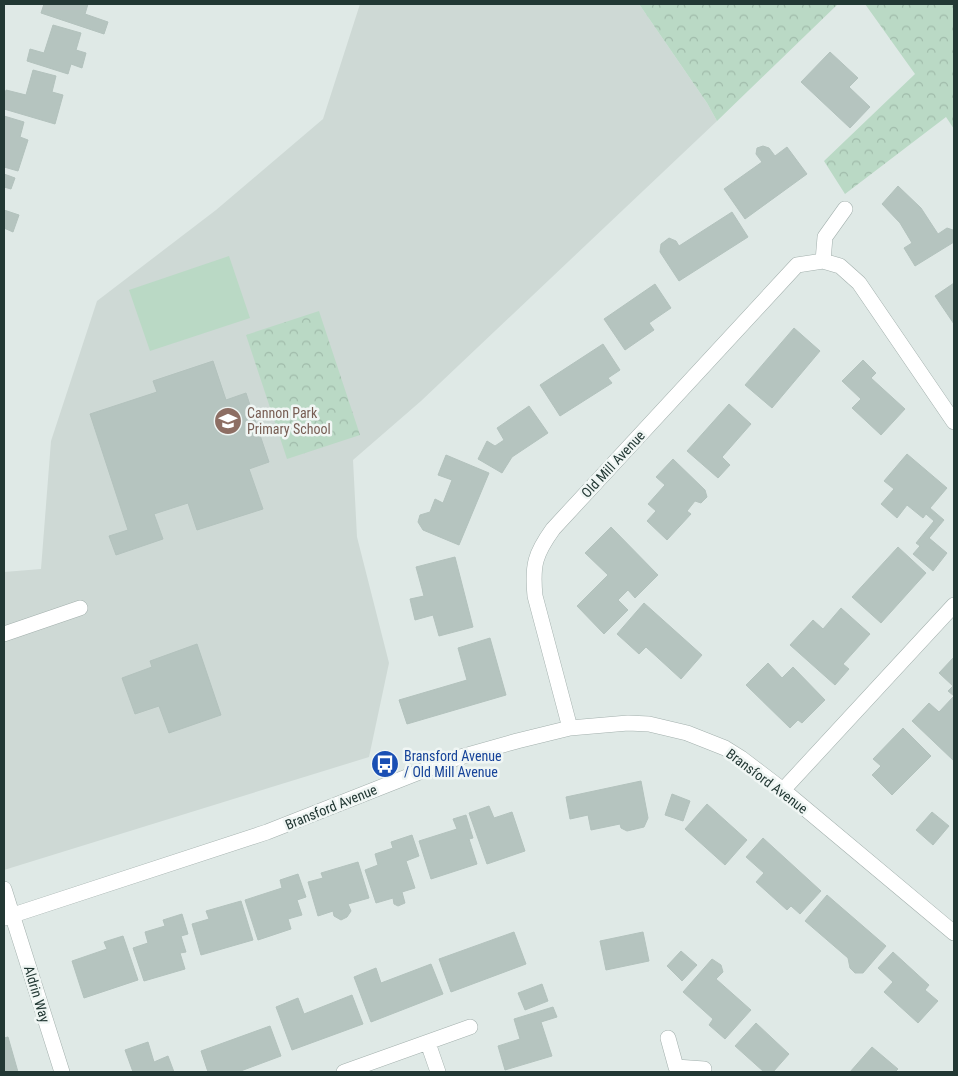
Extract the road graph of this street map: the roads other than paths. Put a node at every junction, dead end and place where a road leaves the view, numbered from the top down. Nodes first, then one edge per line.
1 (846, 209) dead end
2 (823, 261) junction
3 (954, 422) edge
4 (954, 605) edge
5 (80, 608) dead end
6 (4, 634) edge
7 (570, 728) junction
8 (783, 790) junction
9 (4, 889) edge
10 (8, 917) edge
11 (954, 933) edge
12 (470, 1027) dead end
13 (668, 1038) dead end
14 (428, 1043) junction
15 (704, 1069) dead end
16 (674, 1070) edge
17 (62, 1072) edge
18 (344, 1072) edge
19 (438, 1072) edge

1 - 2 street
2 - 3 street
2 - 7 street, Old Mill Avenue
4 - 8 street
5 - 6 street
7 - 8 street, Bransford Avenue
7 - 10 street, Bransford Avenue
8 - 11 street, Bransford Avenue
9 - 10 street, Aldrin Way
10 - 17 street, Aldrin Way
12 - 14 street
13 - 16 street
14 - 18 street
14 - 19 street
15 - 16 street

